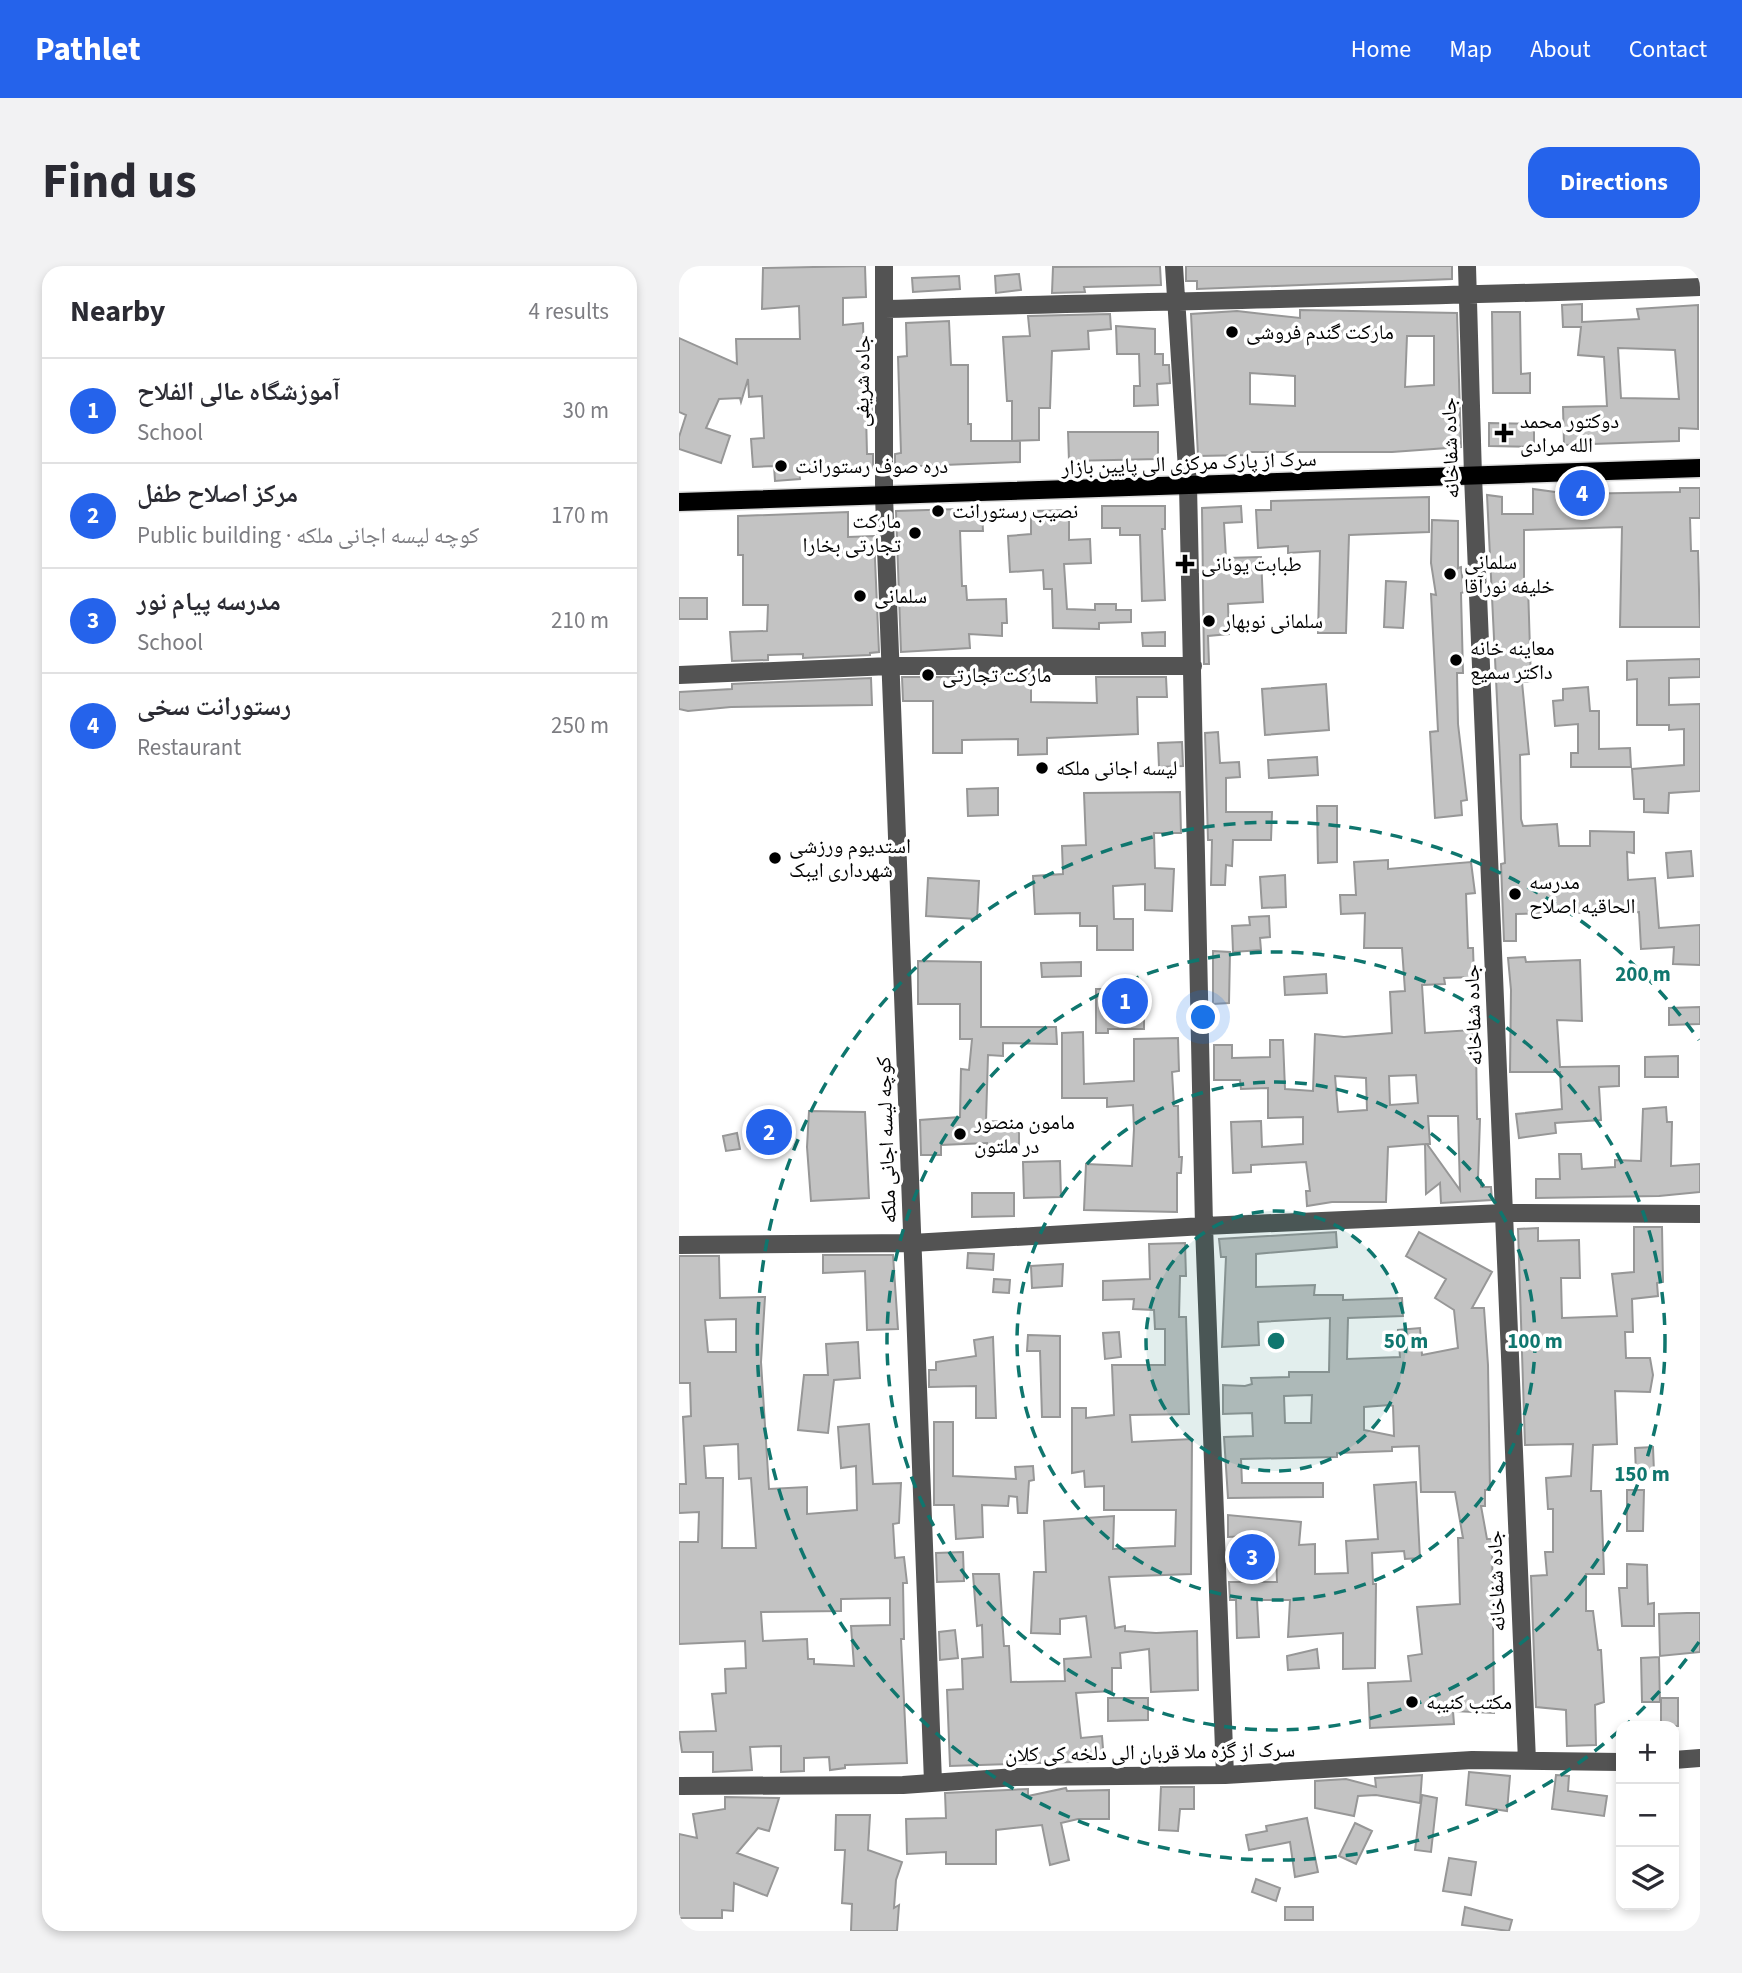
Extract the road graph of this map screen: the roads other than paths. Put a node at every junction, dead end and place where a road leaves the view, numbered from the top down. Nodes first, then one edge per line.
1 (884, 266) edge
2 (1174, 266) edge
3 (1467, 266) edge
4 (1700, 287) edge
5 (1468, 296) junction
6 (1176, 299) junction
7 (885, 309) junction
8 (1700, 468) edge
9 (1473, 476) junction
10 (1188, 485) junction
11 (884, 496) junction
12 (679, 502) edge
13 (890, 666) junction
14 (1193, 666) junction
15 (679, 676) edge
16 (1504, 1213) junction
17 (1700, 1214) edge
18 (1203, 1226) junction
19 (912, 1244) junction
20 (679, 1245) edge
21 (1700, 1758) edge
22 (1679, 1760) edge
23 (1527, 1761) junction
24 (1616, 1762) edge
25 (1225, 1775) junction
26 (933, 1782) junction
27 (679, 1786) edge

1 - 7 street, جاده شریفی
2 - 6 street
3 - 5 street, جاده شفاخانه
4 - 5 street
5 - 6 street
5 - 9 street, جاده شفاخانه
6 - 7 street
6 - 10 street
7 - 11 street, جاده شریفی
8 - 9 main road, سرک از پارک مرکزی الی پایین بازار
9 - 10 main road, سرک از پارک مرکزی الی پایین بازار
9 - 16 street, جاده شفاخانه
10 - 11 main road, سرک از پارک مرکزی الی پایین بازار
10 - 14 street
11 - 12 main road, سرک از پارک مرکزی الی پایین بازار
11 - 13 street, کوچه لیسه اجانی ملکه
13 - 14 street
13 - 15 street
13 - 19 street, کوچه لیسه اجانی ملکه
14 - 18 street
16 - 17 street
16 - 18 street
16 - 23 street, جاده شفاخانه
18 - 19 street
18 - 25 street
19 - 20 street
19 - 26 street, کوچه لیسه اجانی ملکه
21 - 22 street
23 - 24 street, سرک از گزه ملا قربان الی دلخه کی کلان
23 - 25 street, سرک از گزه ملا قربان الی دلخه کی کلان
25 - 26 street, سرک از گزه ملا قربان الی دلخه کی کلان
26 - 27 street, سرک از گزه ملا قربان الی دلخه کی کلان

